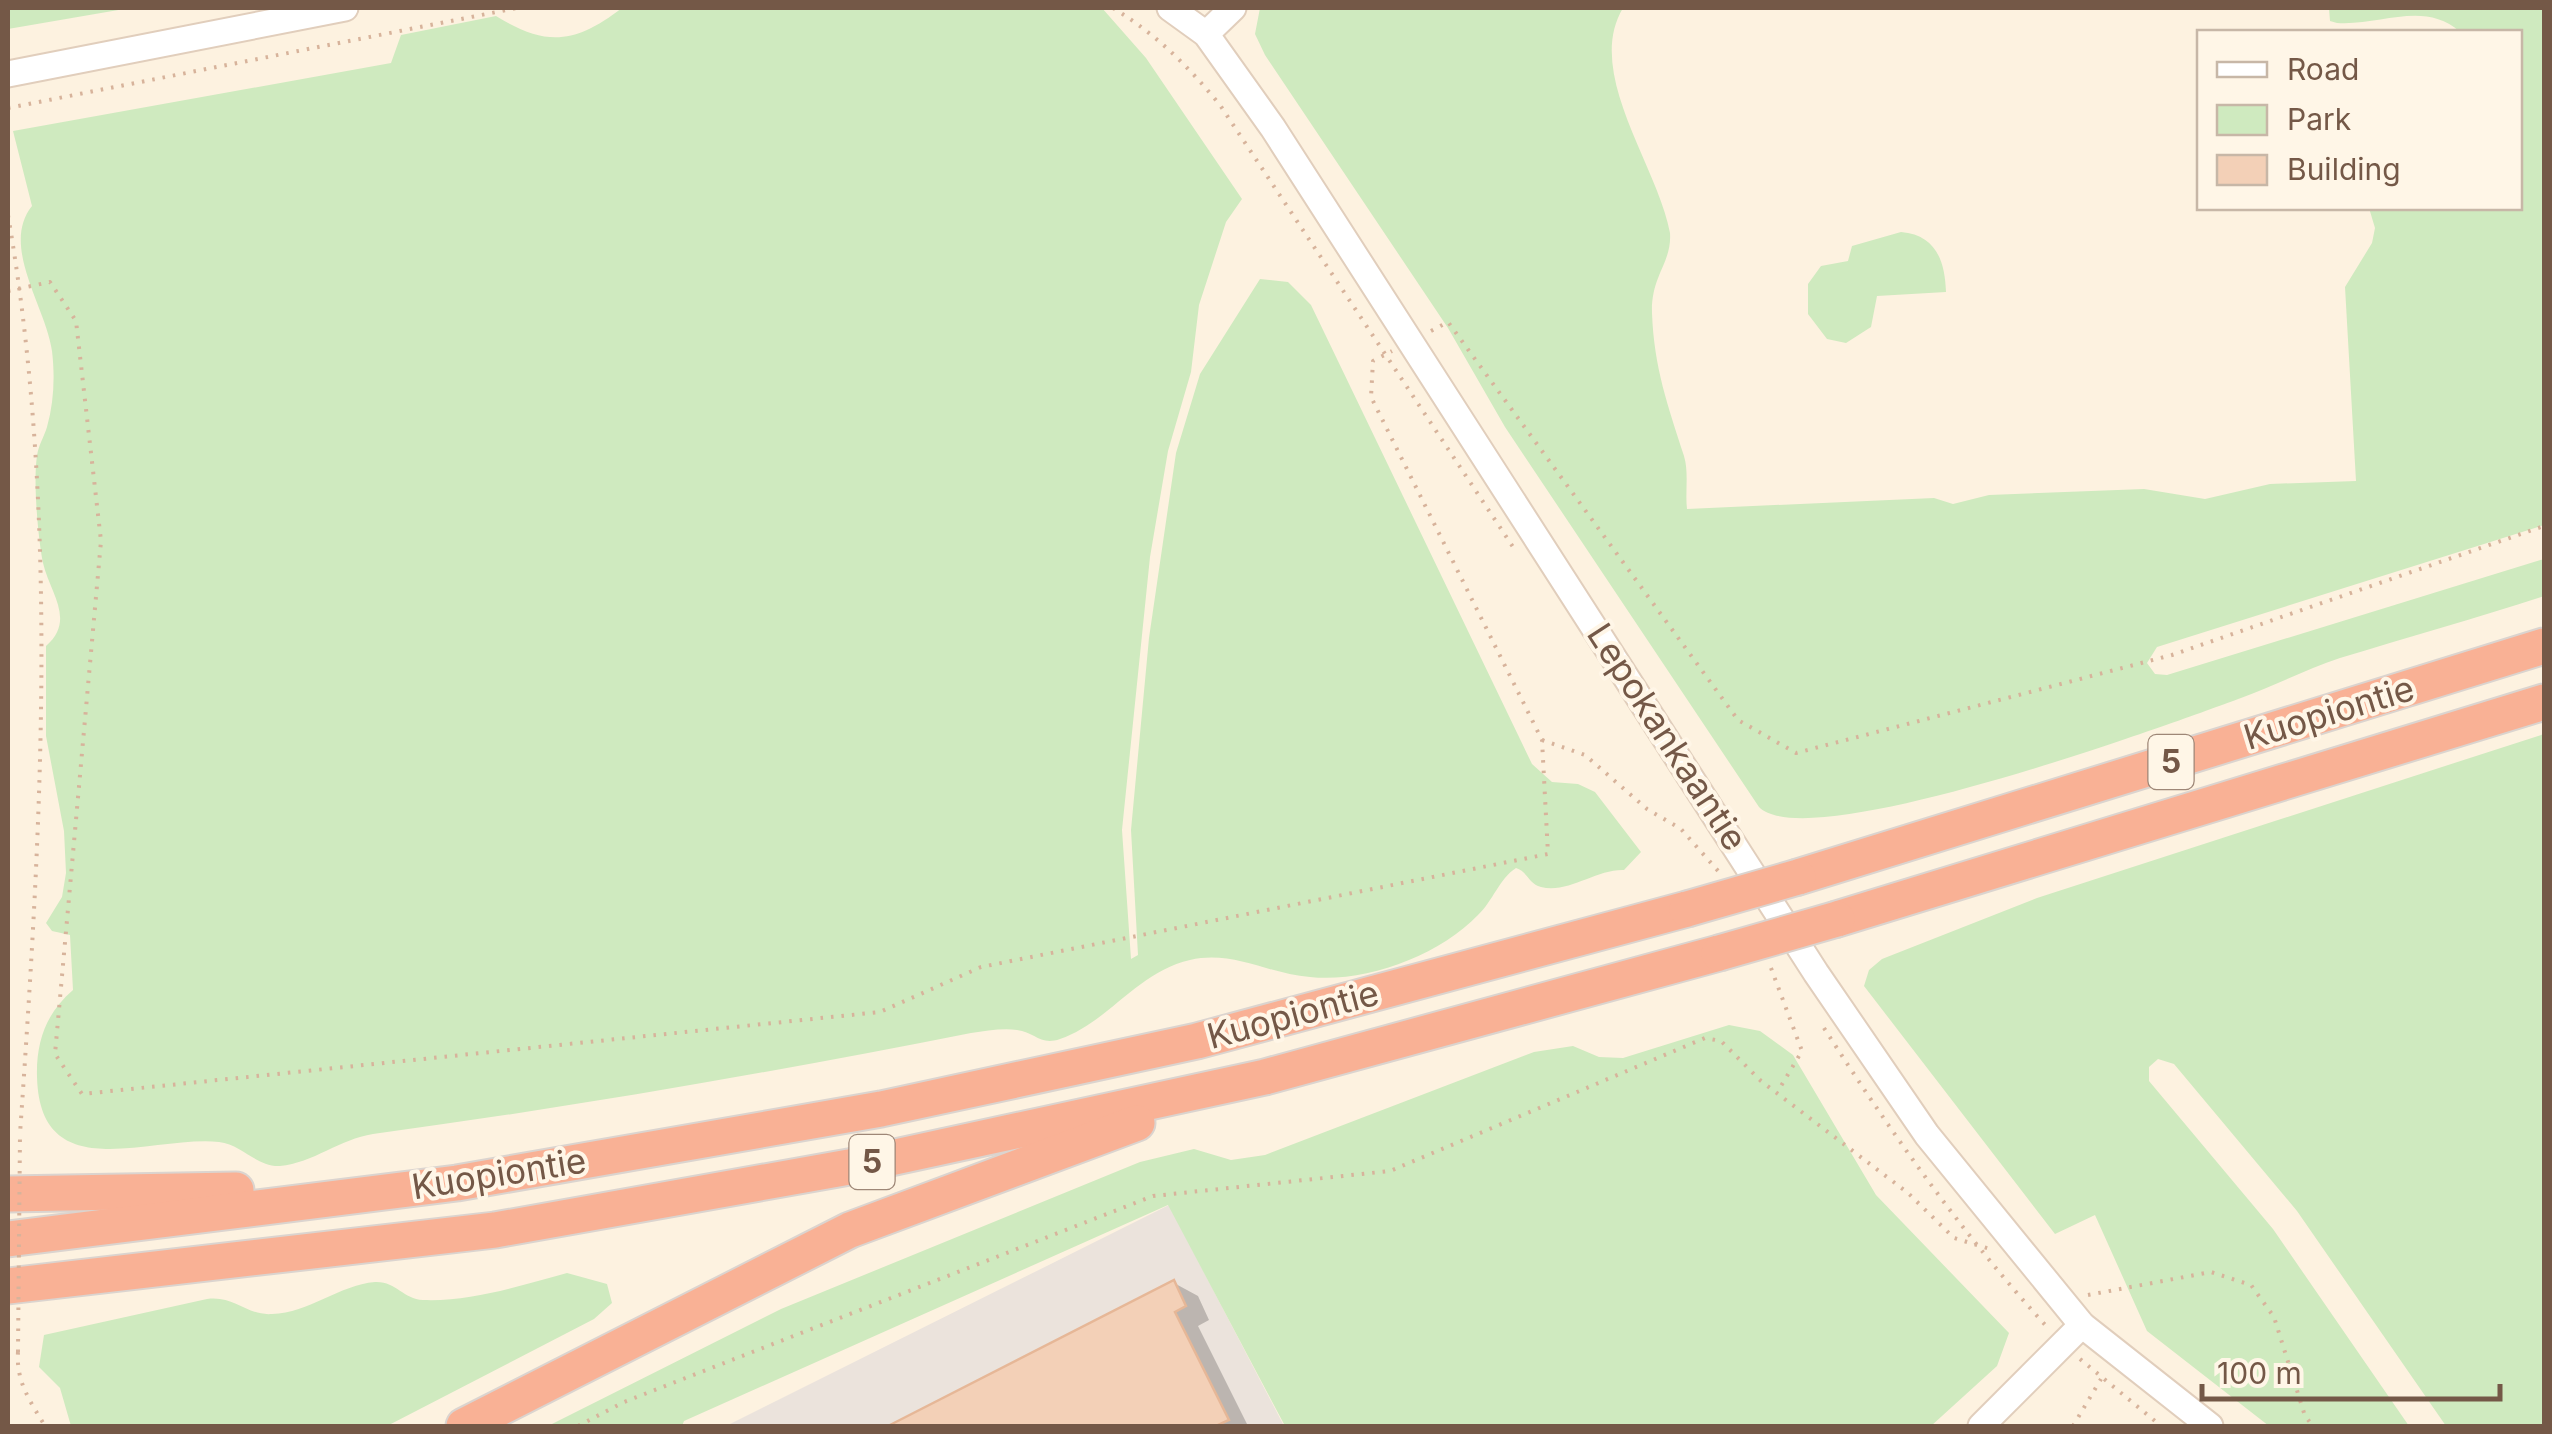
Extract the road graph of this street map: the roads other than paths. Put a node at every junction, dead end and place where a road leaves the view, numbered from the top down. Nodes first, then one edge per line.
1 (345, 8) edge
2 (1170, 8) edge
3 (1233, 8) edge
4 (1206, 34) junction
5 (8, 74) edge
6 (2544, 646) edge
7 (2544, 702) edge
8 (1266, 1077) junction
9 (457, 1183) junction
10 (8, 1194) edge
11 (8, 1239) edge
12 (8, 1286) edge
13 (2082, 1325) junction
14 (464, 1426) edge
15 (1981, 1426) edge
16 (2210, 1426) edge

1 - 5 street
2 - 4 street, Lepokankaantie
3 - 4 street
4 - 13 street, Lepokankaantie
6 - 9 highway, Kuopiontie / 5, bridge
7 - 8 highway, Kuopiontie / 5, bridge
8 - 12 highway, Kuopiontie / 5
8 - 14 highway
9 - 10 highway
9 - 11 highway, Kuopiontie / 5
13 - 15 street
13 - 16 street, Lepokankaantie

